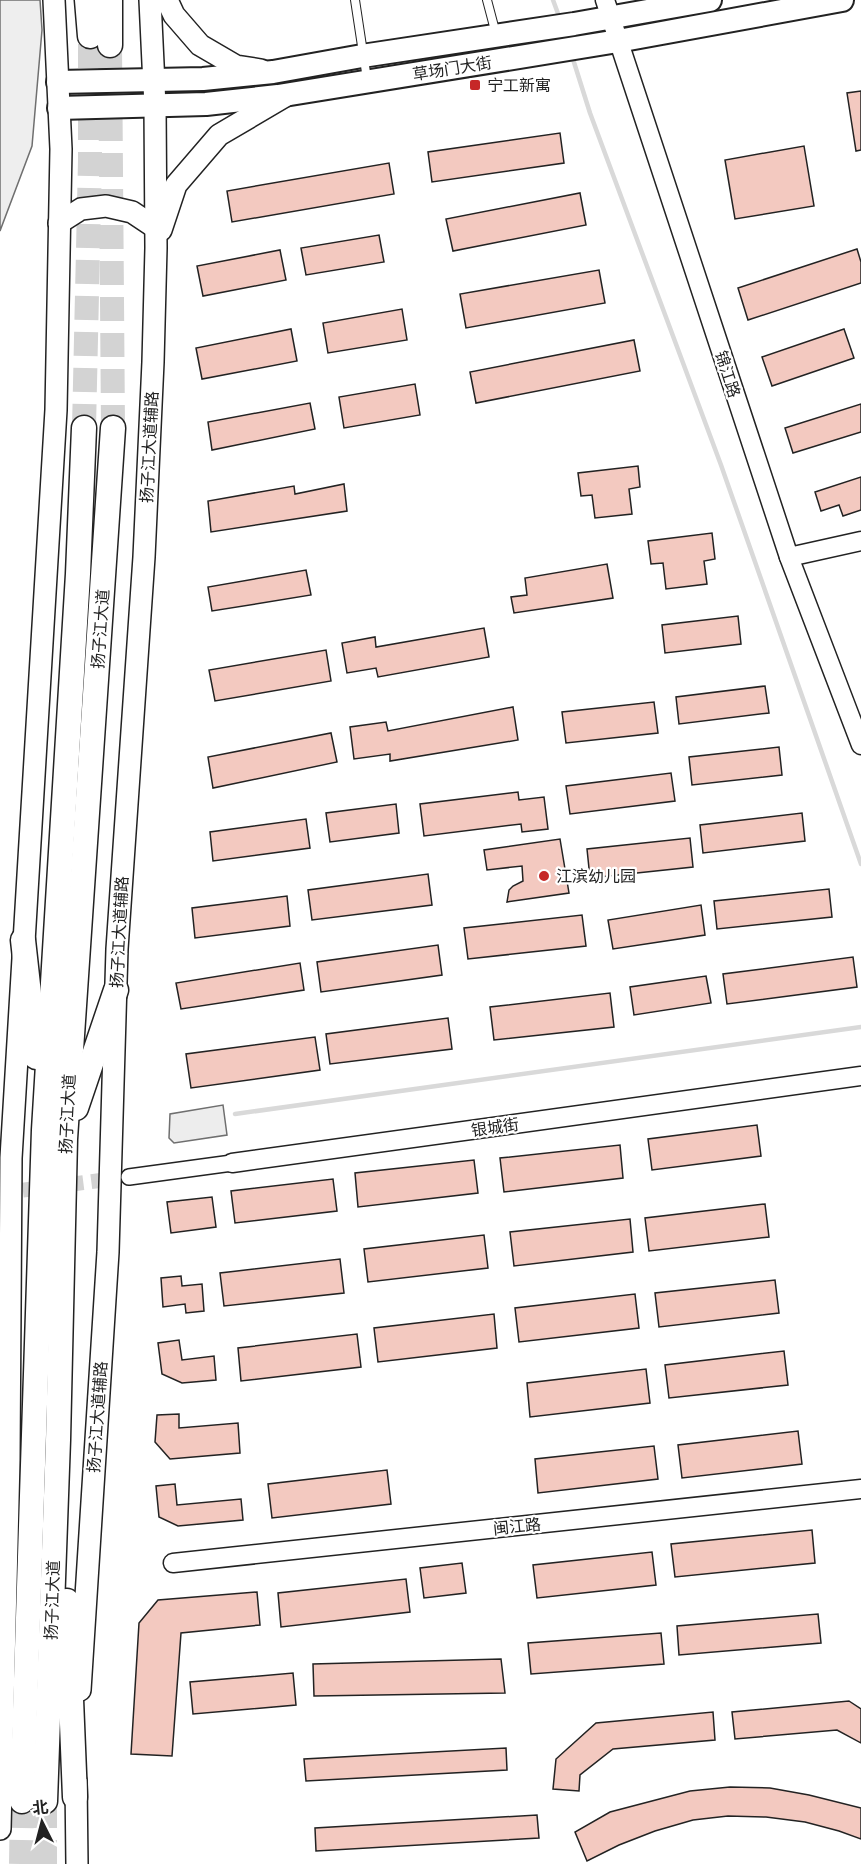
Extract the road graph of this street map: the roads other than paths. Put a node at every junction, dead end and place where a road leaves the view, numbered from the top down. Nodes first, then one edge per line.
1 (54, 0) edge
2 (87, 0) edge
3 (110, 0) edge
4 (150, 0) edge
5 (167, 0) edge
6 (355, 0) edge
7 (487, 0) edge
8 (711, 0) edge
9 (842, 0) edge
10 (607, 9) edge
11 (496, 36) junction
12 (618, 41) junction
13 (362, 56) junction
14 (273, 72) junction
15 (154, 81) junction
16 (58, 82) junction
17 (367, 82) junction
18 (287, 95) junction
19 (155, 106) junction
20 (59, 108) junction
21 (59, 223) junction
22 (156, 238) junction
23 (84, 428) tunnel mouth
24 (112, 428) tunnel mouth
25 (861, 541) edge
26 (789, 557) junction
27 (861, 745) edge
28 (23, 940) junction
29 (116, 990) junction
30 (861, 1076) edge
31 (55, 1134) junction
32 (232, 1163) joint
33 (129, 1177) tunnel mouth
34 (58, 1440) junction
35 (861, 1489) edge
36 (173, 1563) dead end
37 (75, 1797) junction
38 (0, 1829) edge
39 (77, 1864) edge

1 - 16 main road
2 - 3 highway
4 - 15 main road, 扬子江大道辅路
5 - 14 main road
6 - 13 lane
7 - 11 lane
8 - 10 main road, 草场门大街
9 - 12 main road, 草场门大街
10 - 11 main road, 草场门大街
10 - 12 street, 锦江路
11 - 13 main road, 草场门大街
12 - 17 main road, 草场门大街
12 - 26 street, 锦江路
13 - 14 main road, 草场门大街
13 - 17 lane
14 - 15 main road, 草场门大街
15 - 16 main road, 草场门大街
15 - 19 main road, 扬子江大道辅路
16 - 20 main road
17 - 18 main road, 草场门大街
18 - 19 main road, 草场门大街
18 - 22 main road
19 - 20 main road, 草场门大街
19 - 22 main road, 扬子江大道辅路
20 - 21 main road
21 - 22 main road
21 - 28 main road
22 - 29 main road, 扬子江大道辅路
23 - 31 highway, 扬子江大道
24 - 31 highway, 扬子江大道
25 - 26 street
26 - 27 street, 锦江路
28 - 31 highway
28 - 38 main road
29 - 31 highway
29 - 37 main road, 扬子江大道辅路
30 - 32 street, 银城街
31 - 34 highway, 扬子江大道
31 - 34 highway, 扬子江大道
32 - 33 street, 银城街
34 - 37 highway
35 - 36 street, 闽江路
37 - 39 main road, 扬子江大道辅路

